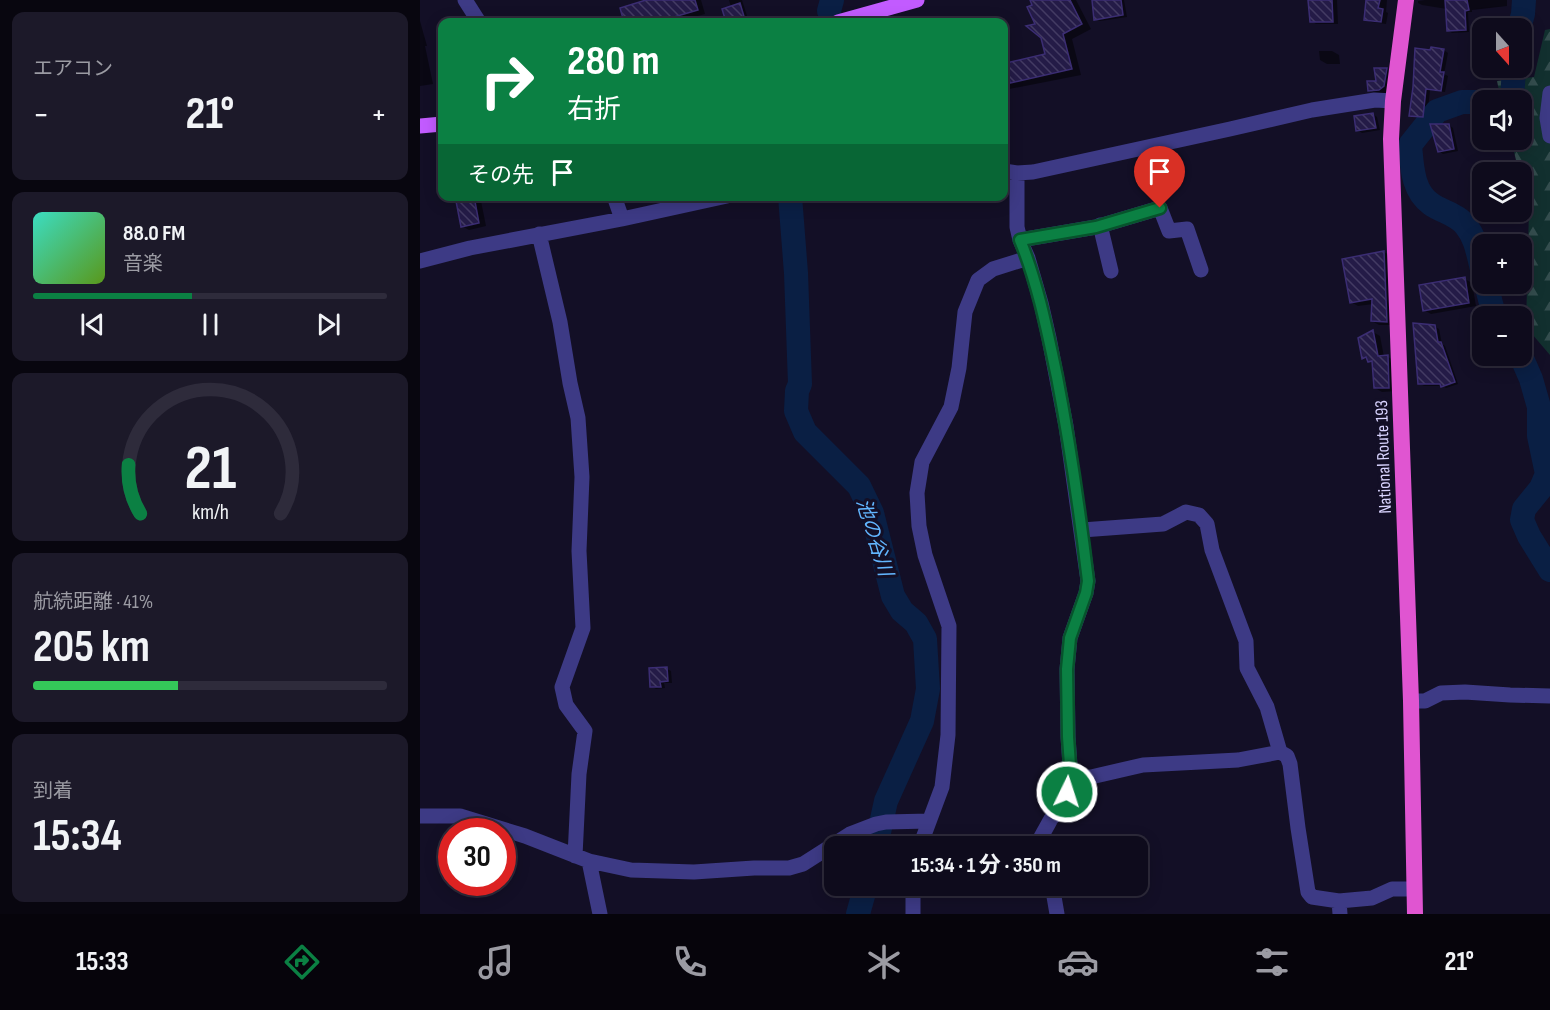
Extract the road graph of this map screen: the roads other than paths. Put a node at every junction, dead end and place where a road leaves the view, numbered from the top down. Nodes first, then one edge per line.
1 (465, 0) edge
2 (917, 0) edge
3 (1406, 0) edge
4 (477, 18) edge
5 (852, 18) edge
6 (1550, 93) edge
7 (1393, 101) junction
8 (438, 124) edge
9 (420, 126) edge
10 (1550, 136) edge
11 (1010, 172) edge
12 (616, 201) edge
13 (704, 201) edge
14 (622, 219) junction
15 (1100, 225) junction
16 (539, 234) junction
17 (1020, 240) junction
18 (1028, 258) junction
19 (420, 261) edge
20 (1201, 270) dead end
21 (1111, 271) dead end
22 (1082, 530) junction
23 (1550, 696) edge
24 (1411, 701) junction
25 (1280, 752) junction
26 (1071, 779) junction
27 (420, 816) edge
28 (929, 821) junction
29 (924, 836) edge
30 (1042, 836) edge
31 (582, 859) junction
32 (1414, 889) junction
33 (913, 896) edge
34 (1054, 896) edge
35 (1340, 908) edge
36 (600, 914) edge
37 (913, 914) edge
38 (1057, 914) edge
39 (1415, 914) edge

1 - 4 street
2 - 5 main road
3 - 7 highway, National Route 193
6 - 10 street
7 - 11 street
7 - 24 highway, National Route 193
8 - 9 main road
11 - 17 street
12 - 14 street
13 - 14 street
14 - 16 street
15 - 17 street
15 - 20 street
15 - 21 street
16 - 19 street
16 - 31 street
17 - 18 street
18 - 22 street
18 - 28 street
22 - 25 street
22 - 26 street
23 - 24 street
24 - 32 highway, National Route 193
25 - 26 street
25 - 35 street
26 - 30 street
27 - 31 street
28 - 29 street
28 - 31 street
31 - 36 street
32 - 35 street
32 - 39 highway, National Route 193
33 - 37 street
34 - 38 street

